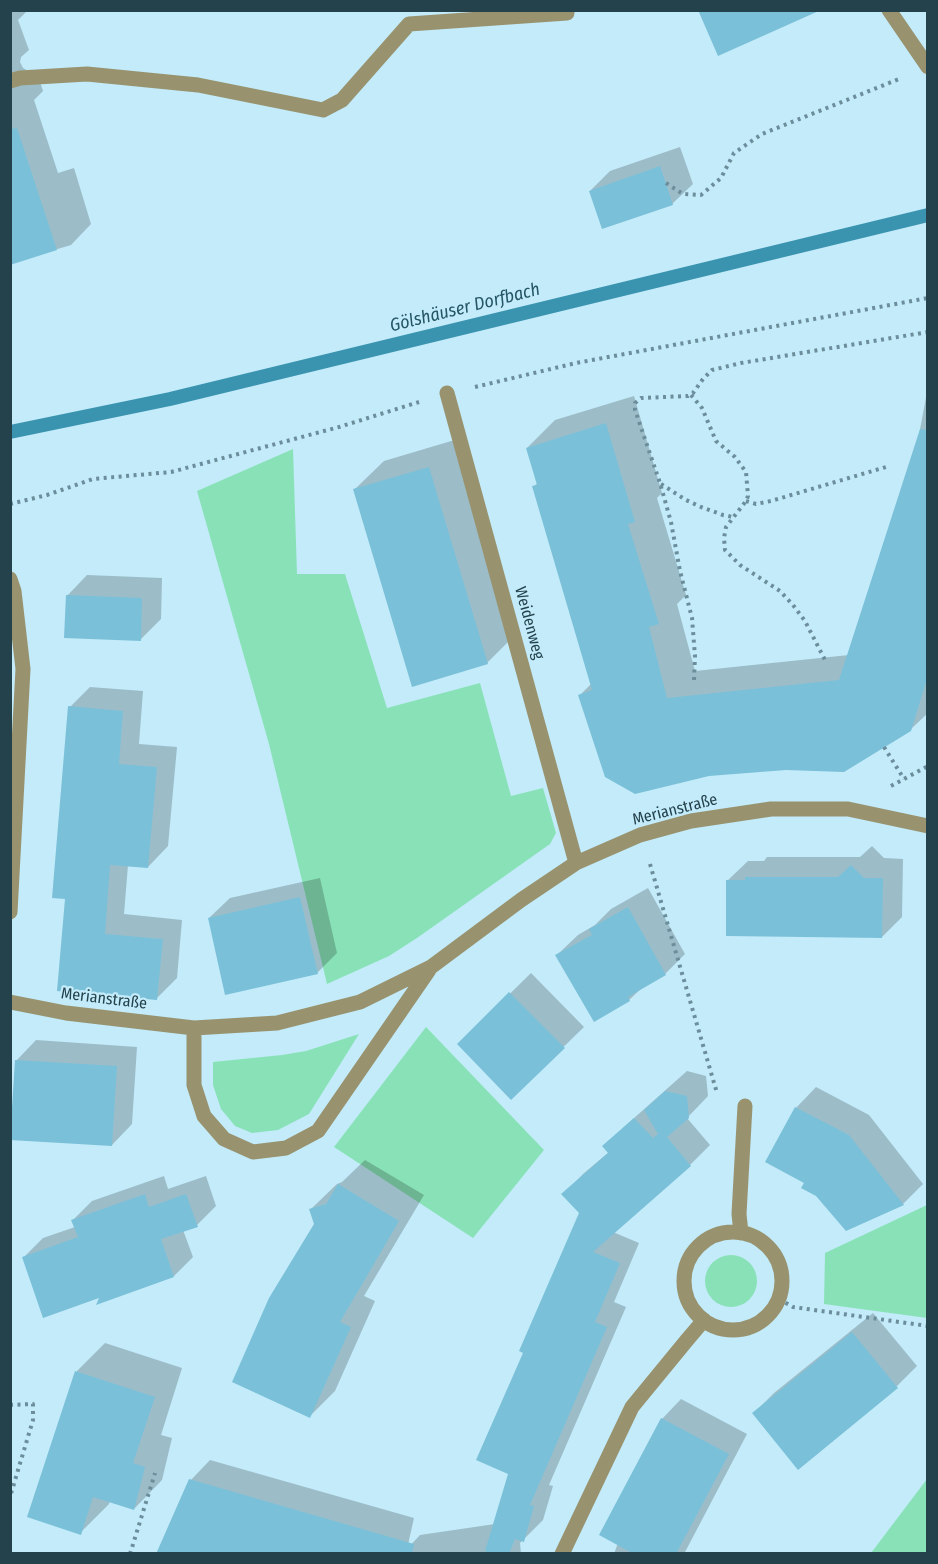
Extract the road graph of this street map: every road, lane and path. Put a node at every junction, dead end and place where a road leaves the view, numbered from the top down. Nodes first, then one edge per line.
1 (890, 10) edge
2 (567, 14) dead end
3 (927, 67) edge
4 (905, 77) dead end
5 (10, 81) edge
6 (666, 183) dead end
7 (927, 332) edge
8 (447, 393) dead end
9 (691, 395) junction
10 (886, 467) dead end
11 (660, 483) junction
12 (746, 501) junction
13 (733, 517) junction
14 (10, 579) edge
15 (825, 660) dead end
16 (694, 680) dead end
17 (884, 747) dead end
18 (904, 779) dead end
19 (927, 826) edge
20 (640, 835) junction
21 (576, 863) junction
22 (10, 912) edge
23 (431, 967) junction
24 (10, 1002) edge
25 (194, 1028) junction
26 (745, 1106) joint
27 (741, 1233) junction
28 (779, 1299) junction
29 (704, 1320) junction
30 (927, 1326) edge
31 (10, 1405) edge
32 (155, 1473) dead end
33 (10, 1497) edge
34 (130, 1554) edge
35 (562, 1554) edge

1 - 3 street
2 - 5 street
4 - 6 path
7 - 9 path
8 - 21 street, Weidenweg
9 - 11 path
9 - 12 path
10 - 12 path
11 - 13 path
11 - 16 path
12 - 13 path
13 - 15 path
14 - 22 street
17 - 18 path
19 - 20 street, Merianstraße
20 - 21 street, Merianstraße
20 - 26 path
21 - 23 street, Merianstraße
23 - 25 street, Merianstraße
23 - 25 street, Merianstraße
24 - 25 street, Merianstraße
26 - 27 street
27 - 28 street
27 - 29 street
28 - 29 street
28 - 30 path
29 - 35 street
31 - 33 path
32 - 34 path

